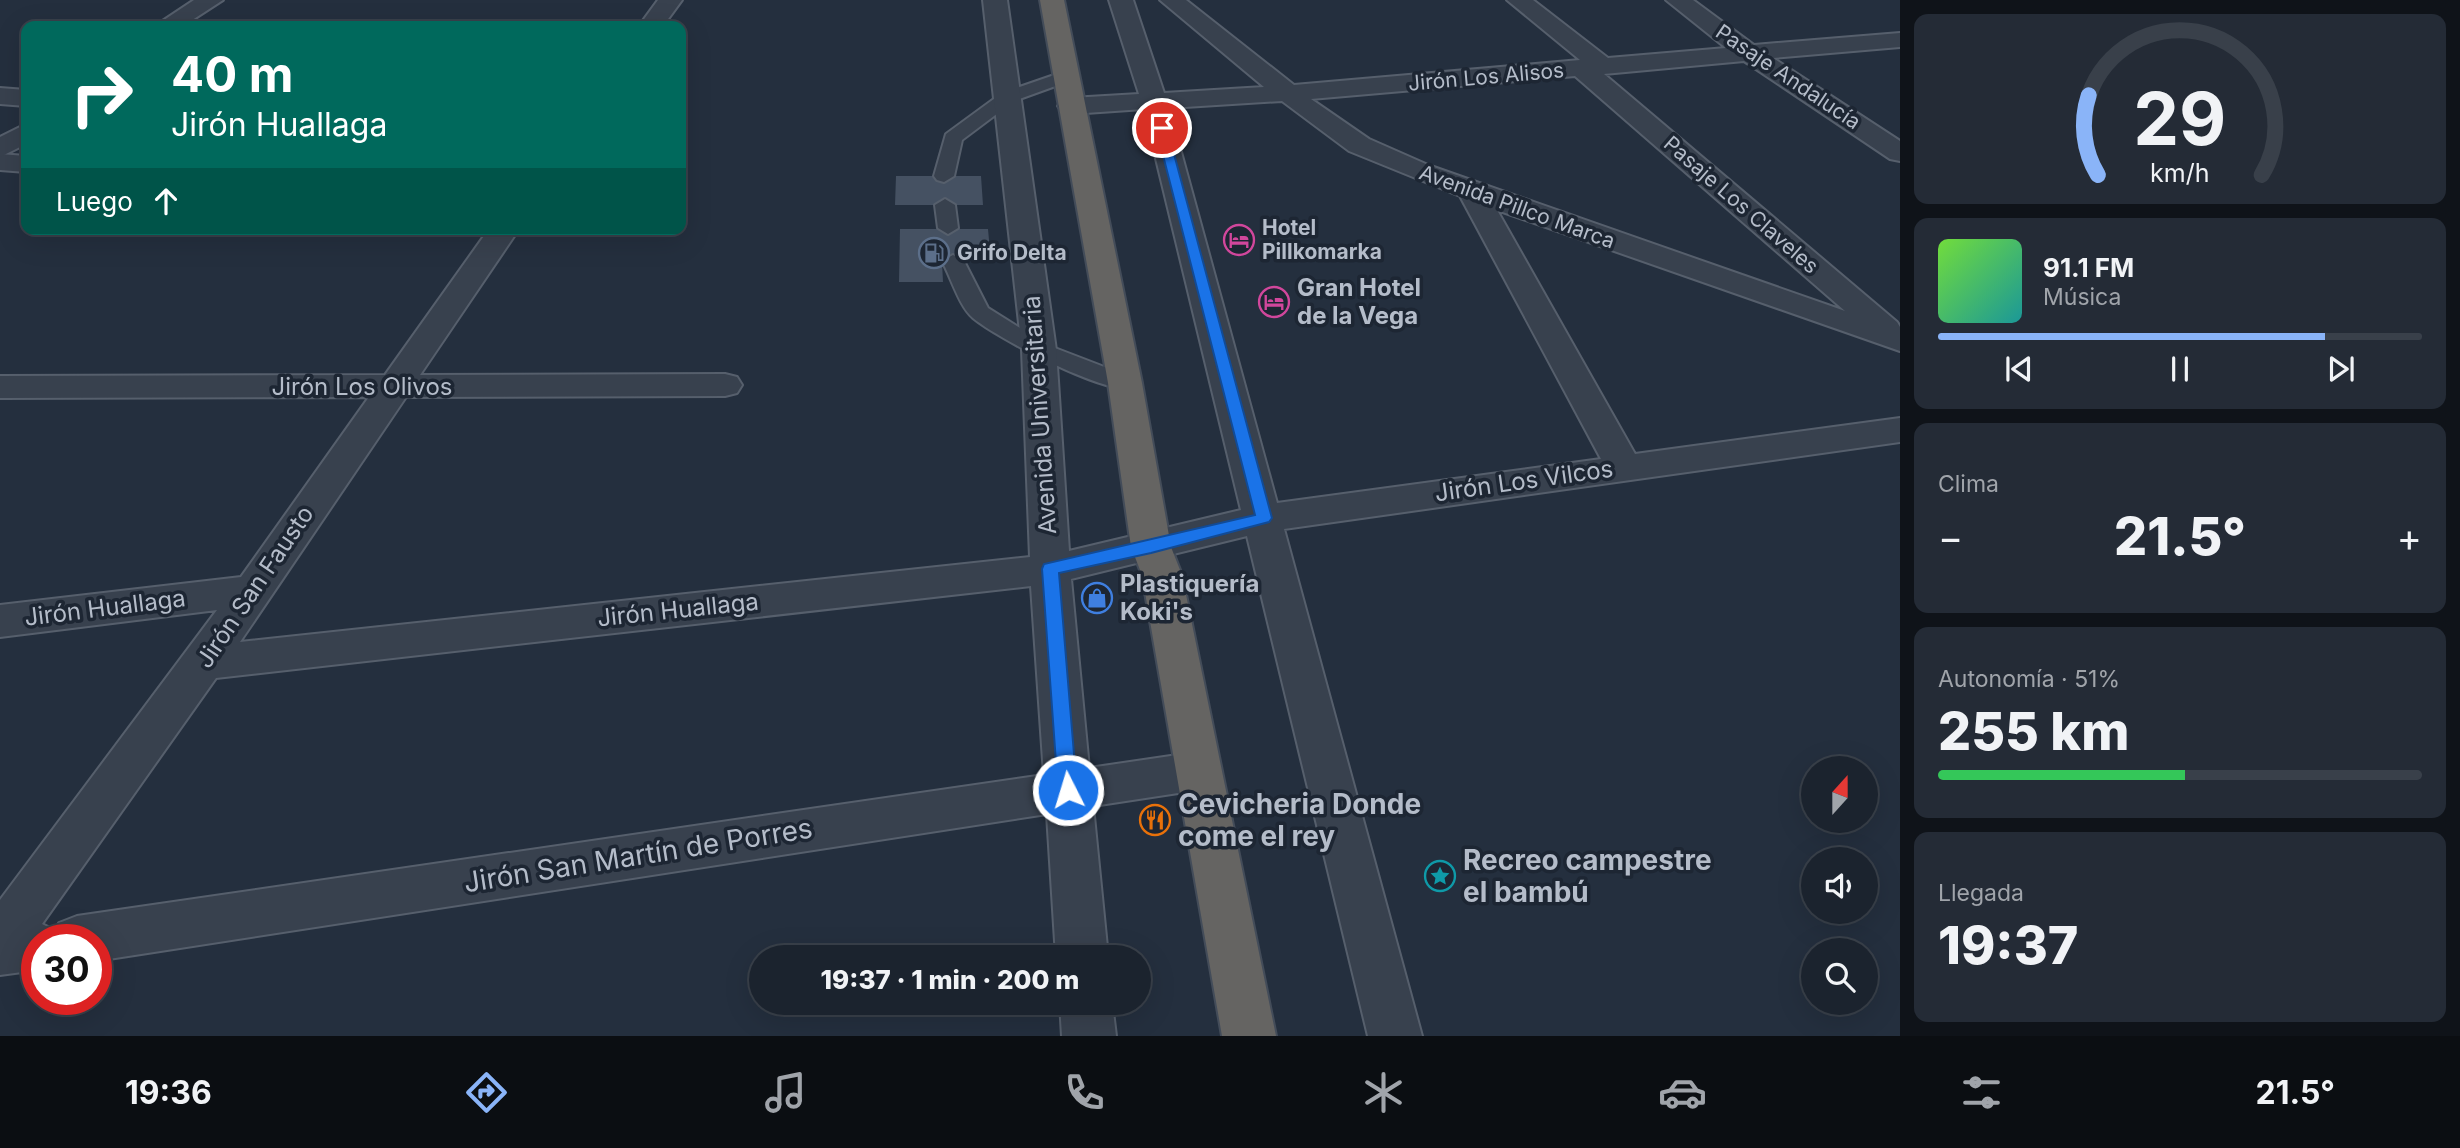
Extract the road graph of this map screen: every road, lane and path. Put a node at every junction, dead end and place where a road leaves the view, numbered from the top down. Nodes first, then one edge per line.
1 (670, 0) edge
2 (995, 0) edge
3 (1052, 0) edge
4 (1121, 0) edge
5 (1172, 0) edge
6 (1518, 0) edge
7 (1678, 0) edge
8 (215, 1) edge
9 (177, 21) edge
10 (200, 21) edge
11 (655, 21) edge
12 (1900, 40) edge
13 (1750, 54) junction
14 (1593, 68) junction
15 (1068, 91) junction
16 (1288, 93) junction
17 (0, 96) edge
18 (1008, 97) junction
19 (21, 98) edge
20 (1155, 103) junction
21 (21, 113) edge
22 (0, 126) edge
23 (21, 135) edge
24 (0, 149) edge
25 (1899, 151) edge
26 (0, 162) edge
27 (21, 164) edge
28 (944, 176) dead end
29 (1472, 191) junction
30 (944, 205) dead end
31 (948, 228) dead end
32 (501, 235) edge
33 (953, 261) dead end
34 (1900, 341) edge
35 (1039, 350) junction
36 (1125, 383) junction
37 (724, 385) dead end
38 (0, 387) edge
39 (391, 388) junction
40 (1900, 430) edge
41 (1624, 467) junction
42 (1264, 518) junction
43 (1151, 547) junction
44 (1050, 569) junction
45 (251, 591) junction
46 (0, 621) edge
47 (203, 663) junction
48 (1198, 771) junction
49 (1068, 790) junction
50 (112, 935) edge
51 (0, 941) edge
52 (1081, 945) edge
53 (21, 948) edge
54 (0, 951) edge
55 (1087, 1015) edge
56 (1089, 1036) edge
57 (1249, 1036) edge
58 (1395, 1036) edge

1 - 11 street
2 - 18 street, Avenida Universitaria
3 - 15 highway
4 - 20 street
5 - 16 street, Avenida Pillco Marca
6 - 14 street, Pasaje Los Claveles
7 - 13 street, Pasaje Andalucía
8 - 9 street
8 - 10 street
12 - 13 street, Jirón Los Alisos
13 - 14 street, Jirón Los Alisos
13 - 25 street, Pasaje Andalucía
14 - 16 street, Jirón Los Alisos
14 - 34 street, Pasaje Los Claveles
15 - 18 lane
15 - 20 street, Jirón Los Alisos
15 - 36 highway
16 - 20 street, Jirón Los Alisos
16 - 29 street, Avenida Pillco Marca
17 - 19 street
18 - 28 lane
18 - 35 street, Avenida Universitaria
20 - 42 street
21 - 22 street
23 - 24 street
26 - 27 street
29 - 34 street, Avenida Pillco Marca
29 - 41 street
30 - 31 lane
32 - 39 street, Jirón San Fausto
33 - 35 lane
35 - 36 lane
35 - 44 street, Avenida Universitaria
36 - 43 highway
37 - 39 street, Jirón Los Olivos
38 - 39 street, Jirón Los Olivos
39 - 45 street, Jirón San Fausto
40 - 41 street, Jirón Los Vilcos
41 - 42 street, Jirón Los Vilcos
42 - 43 street, Jirón Los Vilcos
42 - 58 street
43 - 44 street, Jirón Huallaga
43 - 48 highway
44 - 47 street, Jirón Huallaga
44 - 49 street, Avenida Universitaria
45 - 46 street, Jirón Huallaga
45 - 47 street, Jirón San Fausto
47 - 51 street, Jirón San Fausto
48 - 49 street, Jirón San Martín de Porres
48 - 57 highway
49 - 50 street, Jirón San Martín de Porres
49 - 52 street, Avenida Universitaria
53 - 54 street
55 - 56 street

